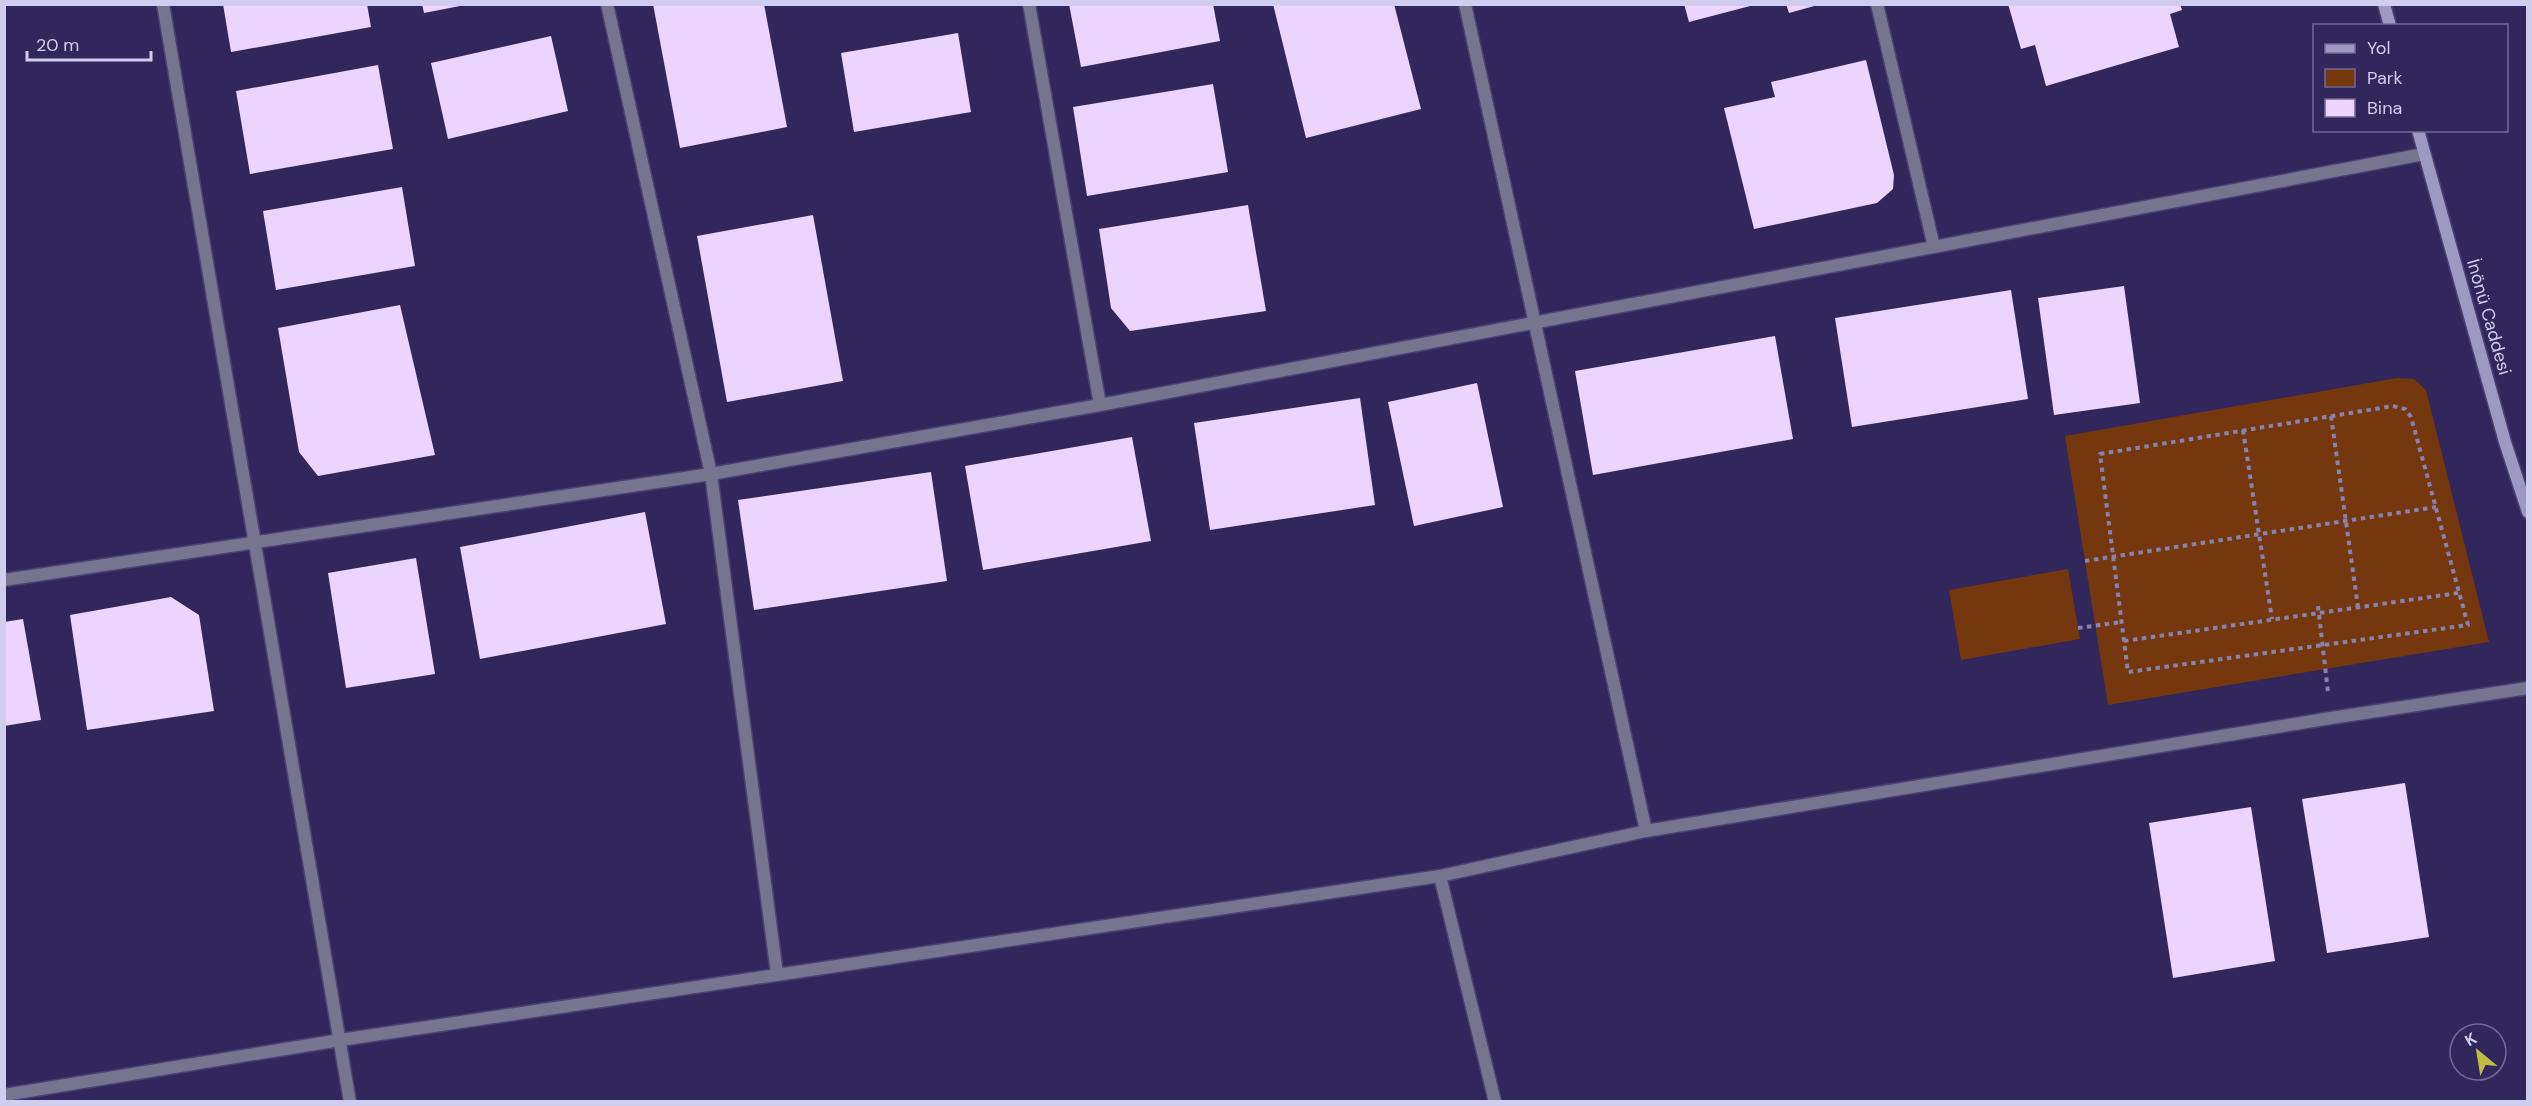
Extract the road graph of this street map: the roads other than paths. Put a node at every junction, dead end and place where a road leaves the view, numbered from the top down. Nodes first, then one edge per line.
1 (163, 4) edge
2 (607, 4) edge
3 (1029, 4) edge
4 (1465, 4) edge
5 (1877, 4) edge
6 (2384, 4) edge
7 (2389, 24) edge
8 (2418, 132) edge
9 (2424, 154) junction
10 (1934, 247) junction
11 (1534, 322) junction
12 (1100, 405) junction
13 (711, 474) junction
14 (2528, 512) edge
15 (256, 542) junction
16 (4, 580) edge
17 (2528, 688) edge
18 (1646, 831) junction
19 (1440, 876) junction
20 (777, 974) junction
21 (340, 1040) junction
22 (4, 1095) edge
23 (350, 1101) edge
24 (1495, 1101) edge

1 - 15 street
2 - 13 street
3 - 12 street
4 - 11 street
5 - 10 street
6 - 7 main road
8 - 9 main road, İnönü Caddesi
9 - 10 street
9 - 14 main road, İnönü Caddesi
10 - 11 street
11 - 12 street
11 - 18 street
12 - 13 street
13 - 15 street
13 - 20 street
15 - 16 street
15 - 21 street
17 - 18 street
18 - 19 street
19 - 20 street
19 - 24 street
20 - 21 street
21 - 22 street
21 - 23 street

